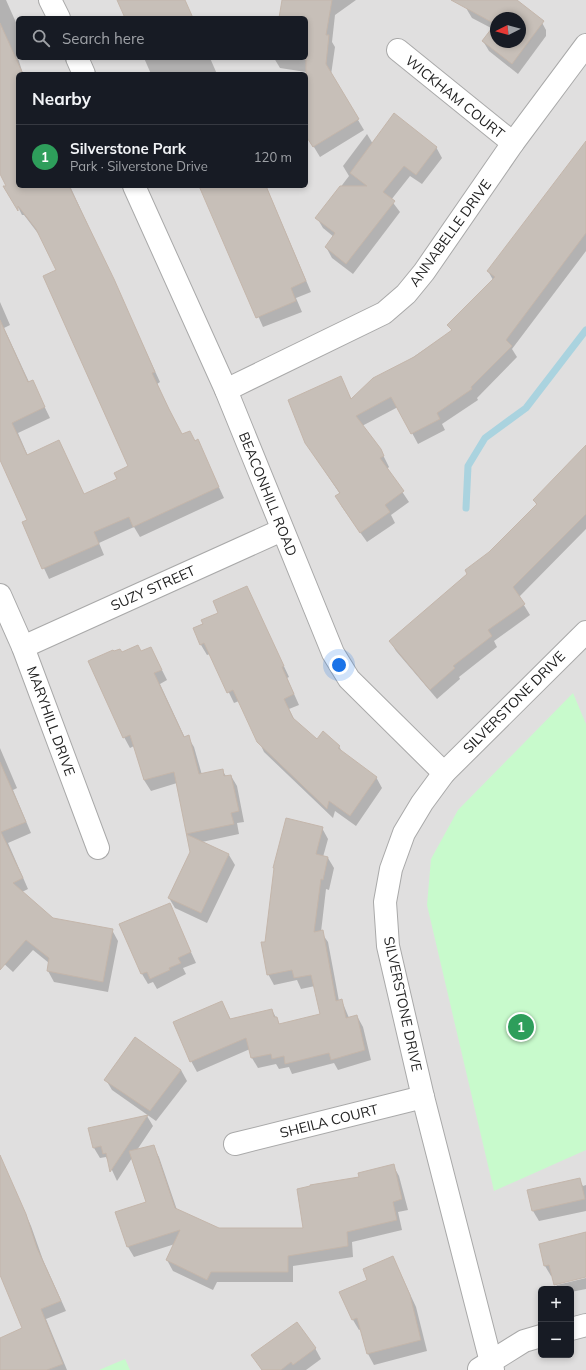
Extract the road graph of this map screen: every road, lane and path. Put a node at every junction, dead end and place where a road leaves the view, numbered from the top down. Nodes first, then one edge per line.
1 (50, 0) edge
2 (57, 16) edge
3 (586, 45) edge
4 (398, 50) dead end
5 (77, 60) edge
6 (83, 72) edge
7 (513, 143) junction
8 (135, 188) edge
9 (226, 390) junction
10 (282, 530) junction
11 (0, 595) edge
12 (586, 632) edge
13 (23, 647) junction
14 (444, 772) junction
15 (98, 848) dead end
16 (423, 1097) junction
17 (235, 1144) dead end
18 (586, 1325) edge
19 (574, 1328) edge
20 (538, 1337) edge
21 (487, 1367) edge

1 - 2 street
3 - 7 street, ANNABELLE DRIVE
4 - 7 street, WICKHAM COURT
5 - 6 street
7 - 9 street, ANNABELLE DRIVE
8 - 9 street, BEACONHILL ROAD
9 - 10 street, BEACONHILL ROAD
10 - 13 street, SUZY STREET
10 - 14 street, BEACONHILL ROAD
11 - 13 street, MARYHILL DRIVE
12 - 14 street, SILVERSTONE DRIVE
13 - 15 street, MARYHILL DRIVE
14 - 16 street, SILVERSTONE DRIVE
16 - 17 street, SHEILA COURT
16 - 21 street, SILVERSTONE DRIVE
18 - 19 street
20 - 21 street

